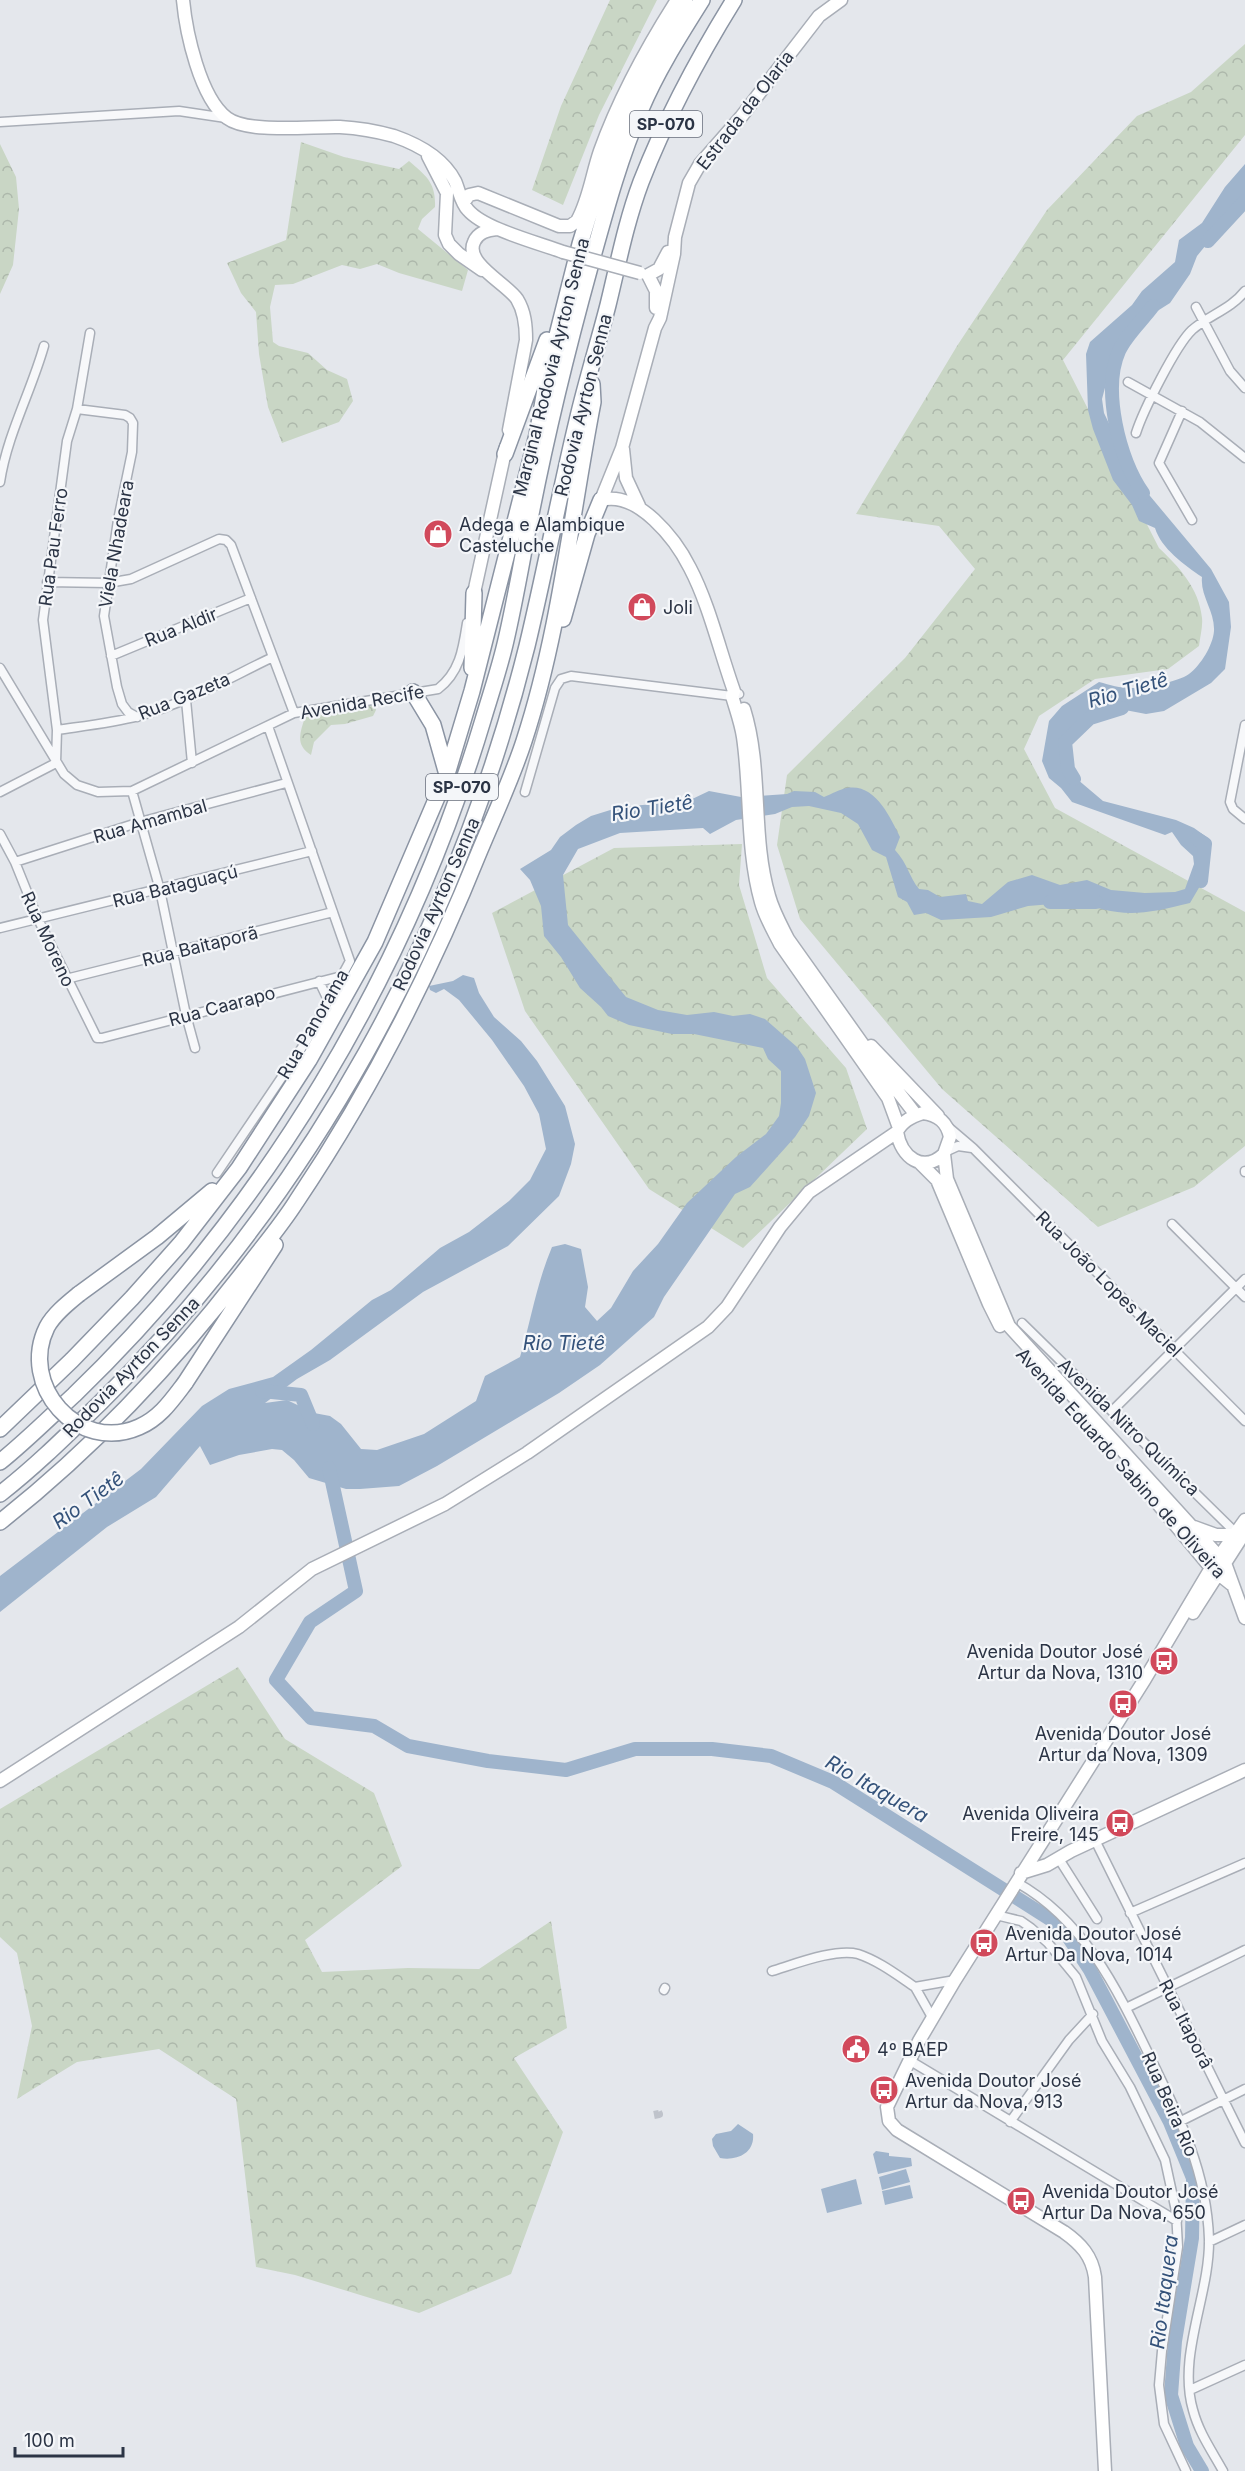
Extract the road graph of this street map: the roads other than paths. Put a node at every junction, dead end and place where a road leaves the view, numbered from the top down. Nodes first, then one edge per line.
1 (183, 0) edge
2 (677, 0) edge
3 (685, 0) edge
4 (702, 0) edge
5 (734, 0) edge
6 (841, 0) edge
7 (226, 118) junction
8 (0, 122) edge
9 (426, 152) junction
10 (464, 202) junction
11 (497, 229) junction
12 (675, 237) junction
13 (574, 267) junction
14 (488, 274) junction
15 (644, 274) junction
16 (1245, 291) edge
17 (1196, 307) dead end
18 (1204, 321) junction
19 (655, 328) junction
20 (90, 333) dead end
21 (44, 346) dead end
22 (591, 369) junction
23 (1128, 382) dead end
24 (1245, 388) edge
25 (1153, 395) junction
26 (77, 409) junction
27 (1182, 411) junction
28 (1136, 433) dead end
29 (622, 448) junction
30 (505, 454) junction
31 (1245, 458) edge
32 (0, 482) edge
33 (602, 500) junction
34 (639, 507) junction
35 (1192, 520) dead end
36 (47, 582) junction
37 (108, 583) junction
38 (474, 593) junction
39 (251, 598) junction
40 (550, 649) junction
41 (111, 656) junction
42 (273, 657) junction
43 (0, 668) edge
44 (472, 691) junction
45 (413, 692) junction
46 (735, 694) junction
47 (186, 700) junction
48 (294, 713) junction
49 (137, 717) junction
50 (268, 726) junction
51 (1245, 729) edge
52 (57, 730) junction
53 (56, 763) junction
54 (192, 763) junction
55 (447, 774) junction
56 (286, 783) junction
57 (132, 791) junction
58 (0, 792) edge
59 (525, 792) dead end
60 (1245, 819) edge
61 (140, 822) junction
62 (755, 822) junction
63 (0, 834) edge
64 (312, 851) junction
65 (15, 862) junction
66 (160, 890) junction
67 (333, 912) junction
68 (38, 919) junction
69 (0, 928) edge
70 (174, 953) junction
71 (342, 976) junction
72 (66, 979) junction
73 (320, 981) junction
74 (328, 1000) junction
75 (186, 1016) junction
76 (849, 1023) junction
77 (102, 1038) joint
78 (195, 1048) dead end
79 (916, 1115) junction
80 (942, 1121) junction
81 (899, 1134) junction
82 (973, 1148) junction
83 (946, 1153) junction
84 (920, 1163) junction
85 (239, 1168) junction
86 (217, 1173) dead end
87 (295, 1205) junction
88 (1172, 1224) dead end
89 (1245, 1279) edge
90 (1236, 1288) junction
91 (1245, 1297) edge
92 (178, 1322) junction
93 (1022, 1323) dead end
94 (1174, 1349) junction
95 (1112, 1411) junction
96 (1245, 1421) edge
97 (0, 1429) edge
98 (0, 1462) edge
99 (47, 1484) junction
100 (0, 1494) edge
101 (1245, 1520) edge
102 (0, 1522) edge
103 (1190, 1524) junction
104 (1238, 1533) edge
105 (1196, 1548) junction
106 (1222, 1560) junction
107 (1214, 1571) junction
108 (1231, 1584) junction
109 (1245, 1618) edge
110 (1177, 1623) junction
111 (1145, 1679) junction
112 (1245, 1770) edge
113 (0, 1781) edge
114 (1095, 1840) junction
115 (1071, 1851) junction
116 (1059, 1859) junction
117 (1245, 1863) edge
118 (1020, 1876) junction
119 (999, 1910) junction
120 (1130, 1913) junction
121 (1097, 1919) dead end
122 (1245, 1950) edge
123 (772, 1971) dead end
124 (955, 1980) junction
125 (915, 1987) junction
126 (1168, 1987) junction
127 (1126, 2008) junction
128 (1093, 2014) junction
129 (933, 2019) junction
130 (909, 2060) junction
131 (1245, 2089) edge
132 (1224, 2099) junction
133 (1010, 2121) junction
134 (1181, 2121) junction
135 (1245, 2144) edge
136 (1177, 2221) junction
137 (1245, 2225) edge
138 (1209, 2242) junction
139 (1245, 2365) edge
140 (1190, 2390) junction
141 (1105, 2471) edge
142 (1186, 2471) edge
143 (1223, 2471) edge

1 - 7 main road
2 - 10 main road, Marginal Rodovia Ayrton Senna
3 - 13 highway, Marginal Rodovia Ayrton Senna
4 - 98 highway, Rodovia Ayrton Senna / SP-070
5 - 22 highway, Rodovia Ayrton Senna / SP-070
6 - 12 main road, Estrada da Olaria
7 - 8 street
7 - 9 main road
9 - 10 main road
9 - 14 main road
10 - 11 main road
11 - 14 main road, Avenida Recife
11 - 15 main road, bridge
12 - 15 main road, Estrada da Olaria
12 - 19 main road, Estrada da Olaria
13 - 30 highway
13 - 44 highway, Marginal Rodovia Ayrton Senna
14 - 30 main road, Avenida Recife
15 - 19 main road, Estrada da Olaria
16 - 18 street
17 - 18 street
18 - 24 street
18 - 25 street
19 - 29 main road, Estrada da Olaria
20 - 26 street, Rua Pau Ferro
21 - 32 street
22 - 40 highway
22 - 92 highway, Rodovia Ayrton Senna / SP-070
23 - 25 street
25 - 27 street
25 - 28 street
26 - 36 street, Rua Pau Ferro
26 - 37 street, Viela Nhadeara
27 - 31 street
27 - 35 street
29 - 33 main road, Estrada da Olaria
29 - 34 main road
30 - 38 main road, Avenida Recife
33 - 34 main road
33 - 40 highway
34 - 46 main road
36 - 37 street
36 - 52 street, Rua Pau Ferro
37 - 39 street
37 - 41 street, Viela Nhadeara
38 - 44 highway
38 - 45 street, Avenida Recife
39 - 41 street, Rua Aldir
39 - 42 street
40 - 87 highway
41 - 49 street, Viela Nhadeara
42 - 47 street, Rua Gazeta
42 - 48 street
43 - 53 street, Avenida Recife
44 - 55 highway, Marginal Rodovia Ayrton Senna
45 - 48 street, Avenida Recife
45 - 55 highway
46 - 59 street
46 - 62 main road
47 - 49 street, Rua Gazeta
47 - 54 street
48 - 50 street, Avenida Recife
49 - 52 street, Rua Gazeta
50 - 54 street, Avenida Recife
50 - 56 street, Rua Panorama
51 - 60 street
52 - 53 street, Rua Pau Ferro
53 - 57 street, Avenida Recife
53 - 58 street
54 - 57 street, Avenida Recife
55 - 85 highway, Marginal Rodovia Ayrton Senna
56 - 61 street, Rua Amambal
56 - 64 street, Rua Panorama
57 - 61 street
61 - 65 street, Rua Amambal
61 - 66 street
62 - 76 main road
62 - 81 main road
63 - 65 street, Rua Moreno
64 - 66 street, Rua Bataguaçú
64 - 67 street, Rua Panorama
65 - 68 street, Rua Moreno
66 - 68 street, Rua Bataguaçú
66 - 70 street
67 - 70 street, Rua Baitaporã
67 - 71 street, Rua Panorama
68 - 69 street, Rua Bataguaçú
68 - 72 street, Rua Moreno
70 - 72 street, Rua Baitaporã
70 - 75 street
71 - 73 street, Rua Caarapo
71 - 74 street, Rua Panorama
72 - 77 street, Rua Moreno
73 - 74 street
73 - 75 street, Rua Caarapo
74 - 86 street, Rua Panorama
75 - 77 street, Rua Caarapo
75 - 78 street
76 - 79 main road
76 - 80 main road
79 - 80 main road
79 - 81 main road
80 - 82 street, Rua João Lopes Maciel
80 - 83 main road
81 - 84 main road
81 - 113 main road
82 - 83 street
82 - 94 street, Rua João Lopes Maciel
83 - 84 main road
83 - 103 main road, Avenida Eduardo Sabino de Oliveira
84 - 105 main road, Avenida Eduardo Sabino de Oliveira
85 - 87 highway, bridge
85 - 97 highway, Marginal Rodovia Ayrton Senna
87 - 99 highway
88 - 90 street
89 - 90 street
90 - 91 street
90 - 94 street
92 - 99 highway
92 - 100 highway, Rodovia Ayrton Senna / SP-070
93 - 95 street, Avenida Nitro Química
94 - 95 street
94 - 96 street, Rua João Lopes Maciel
95 - 104 street, Avenida Nitro Química
99 - 102 highway
101 - 104 main road
103 - 104 main road
103 - 106 main road, Avenida Eduardo Sabino de Oliveira
104 - 106 main road
105 - 107 main road, Avenida Eduardo Sabino de Oliveira
105 - 110 main road
106 - 107 main road
106 - 108 main road, Avenida Eduardo Sabino de Oliveira
107 - 108 main road, Avenida Eduardo Sabino de Oliveira
107 - 110 main road
107 - 111 main road
108 - 109 main road
110 - 111 main road
111 - 118 main road
112 - 114 main road
114 - 115 main road
114 - 120 street, Rua Itaporâ
115 - 116 main road
115 - 118 main road
116 - 118 main road
116 - 121 street
117 - 120 street
118 - 119 main road
118 - 127 street, Rua Beira Rio
119 - 124 main road
119 - 128 street
120 - 126 street, Rua Itaporâ
122 - 126 street
123 - 125 street
124 - 125 street
124 - 129 main road
125 - 129 street
126 - 127 street
126 - 132 street, Rua Itaporâ
127 - 134 street, Rua Beira Rio
128 - 133 street
128 - 136 street
129 - 130 main road
130 - 133 street
130 - 141 main road
131 - 132 street
132 - 134 street
132 - 135 street, Rua Itaporâ
133 - 136 street
134 - 138 street, Rua Beira Rio
136 - 142 street
137 - 138 street
138 - 140 street, Rua Beira Rio
139 - 140 street
140 - 143 street, Rua Beira Rio

